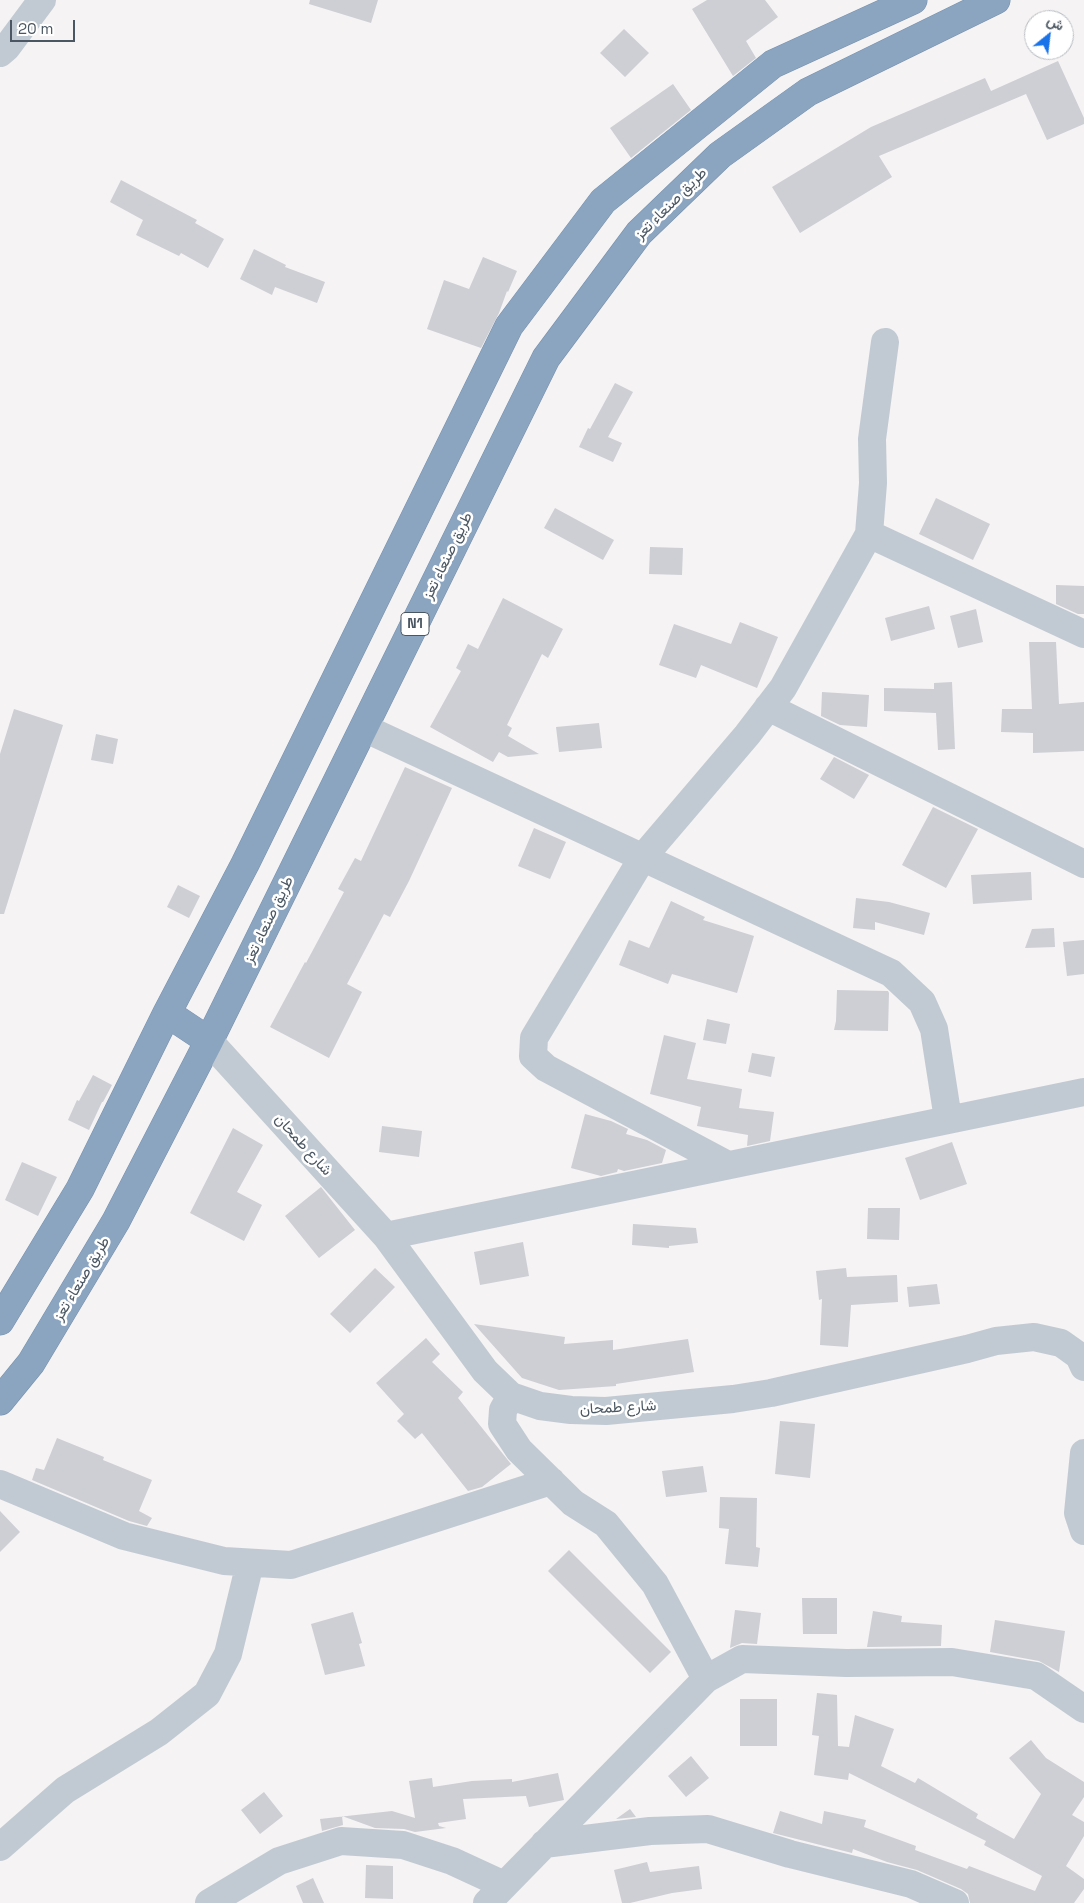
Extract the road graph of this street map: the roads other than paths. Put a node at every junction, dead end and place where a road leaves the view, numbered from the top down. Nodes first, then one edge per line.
1 (42, 0) edge
2 (913, 0) edge
3 (996, 0) edge
4 (0, 53) edge
5 (885, 342) dead end
6 (869, 534) junction
7 (1084, 634) edge
8 (768, 707) junction
9 (364, 728) junction
10 (643, 857) junction
11 (1084, 864) edge
12 (167, 1013) junction
13 (209, 1041) junction
14 (1084, 1092) edge
15 (948, 1119) junction
16 (728, 1165) junction
17 (386, 1236) junction
18 (0, 1321) edge
19 (1084, 1367) edge
20 (511, 1396) junction
21 (0, 1401) edge
22 (1084, 1453) edge
23 (551, 1481) junction
24 (0, 1484) edge
25 (1084, 1531) edge
26 (250, 1562) junction
27 (706, 1679) junction
28 (1084, 1709) edge
29 (544, 1844) junction
30 (0, 1847) edge
31 (495, 1894) edge
32 (209, 1903) edge
33 (955, 1903) edge

1 - 4 street
2 - 12 highway
3 - 9 highway, طريق صنعاء تعز / N1
5 - 6 street
6 - 7 street
6 - 8 street
8 - 10 street
8 - 11 street
9 - 10 street
9 - 13 highway, طريق صنعاء تعز / N1
10 - 15 street
10 - 16 street
12 - 13 highway
12 - 18 highway
13 - 17 street, شارع طمحان
13 - 21 highway, طريق صنعاء تعز / N1
14 - 15 street
15 - 16 street
16 - 17 street
17 - 20 street, شارع طمحان
19 - 20 street, شارع طمحان
20 - 23 street
22 - 25 street
23 - 26 street
23 - 27 street
24 - 26 street
26 - 30 street
27 - 28 street
27 - 29 street
29 - 31 street
29 - 33 street
31 - 32 street

